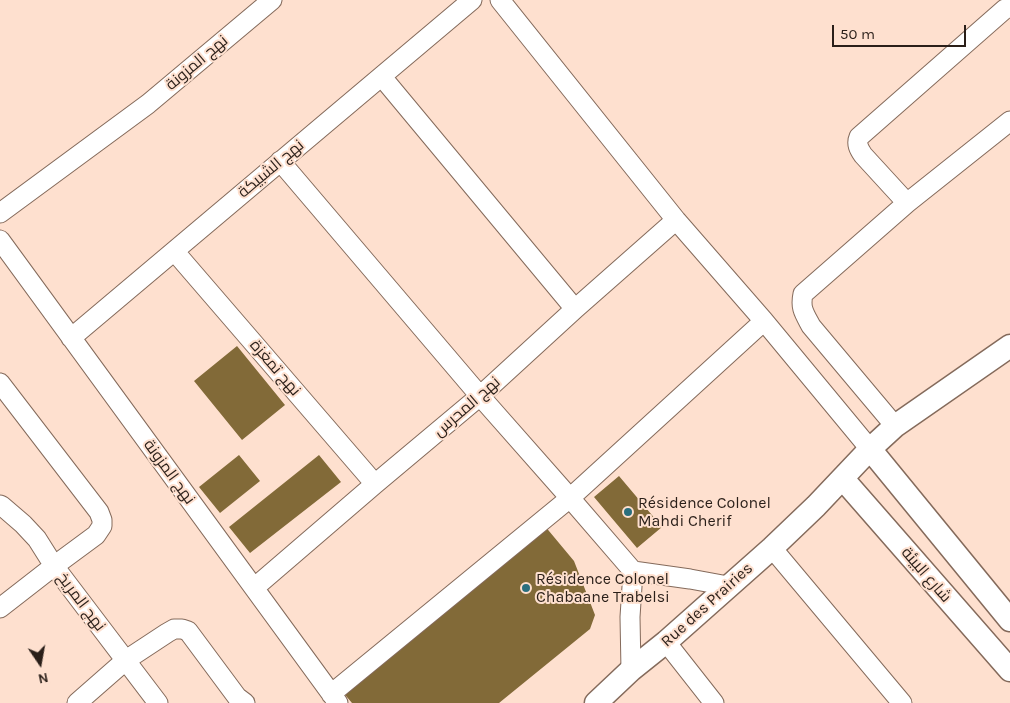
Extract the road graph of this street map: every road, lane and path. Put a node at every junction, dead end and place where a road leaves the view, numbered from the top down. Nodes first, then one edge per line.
1 (272, 0) edge
2 (472, 0) edge
3 (500, 0) edge
4 (1010, 8) edge
5 (382, 77) junction
6 (1010, 122) edge
7 (280, 161) junction
8 (908, 203) junction
9 (0, 213) edge
10 (676, 220) junction
11 (0, 240) edge
12 (175, 252) junction
13 (575, 309) junction
14 (764, 321) junction
15 (71, 338) junction
16 (1010, 346) edge
17 (0, 383) edge
18 (480, 396) junction
19 (895, 426) junction
20 (870, 449) junction
21 (843, 479) junction
22 (375, 484) junction
23 (570, 498) junction
24 (1, 505) edge
25 (772, 548) junction
26 (54, 566) junction
27 (633, 571) junction
28 (728, 586) junction
29 (254, 588) junction
30 (0, 608) edge
31 (1010, 620) edge
32 (666, 642) junction
33 (126, 660) junction
34 (631, 670) junction
35 (1010, 670) edge
36 (335, 699) edge
37 (241, 700) edge
38 (77, 703) edge
39 (158, 703) edge
40 (596, 703) edge
41 (714, 703) edge
42 (902, 703) edge

1 - 9 street, نهج المزونة
2 - 5 street, نهج الشبيكة
3 - 10 street
4 - 8 street
5 - 7 street, نهج الشبيكة
5 - 13 street
6 - 8 street
7 - 12 street, نهج الشبيكة
7 - 18 street
8 - 19 street
10 - 13 street, نهج المحرس
10 - 14 street
11 - 15 street, نهج المزونة
12 - 15 street, نهج الشبيكة
12 - 22 street, نهج تمغزة
13 - 18 street, نهج المحرس
14 - 20 street
14 - 23 street
15 - 29 street, نهج المزونة
16 - 19 street, Rue des Prairies
17 - 26 street
18 - 22 street, نهج المحرس
18 - 23 street
19 - 20 street, Rue des Prairies
20 - 21 street, Rue des Prairies
20 - 31 street
21 - 25 street, Rue des Prairies
21 - 35 street, شارع البيئة
22 - 29 street, نهج المحرس
23 - 27 street
23 - 36 street
24 - 26 street, نهج المريخ
25 - 28 street, Rue des Prairies
25 - 42 street
26 - 30 street
26 - 33 street, نهج المريخ
27 - 28 street
27 - 34 street
28 - 32 street, Rue des Prairies
29 - 36 street, نهج المزونة
32 - 34 street, Rue des Prairies
32 - 41 street
33 - 37 street
33 - 38 street
33 - 39 street, نهج المريخ
34 - 40 street, Rue des Prairies

